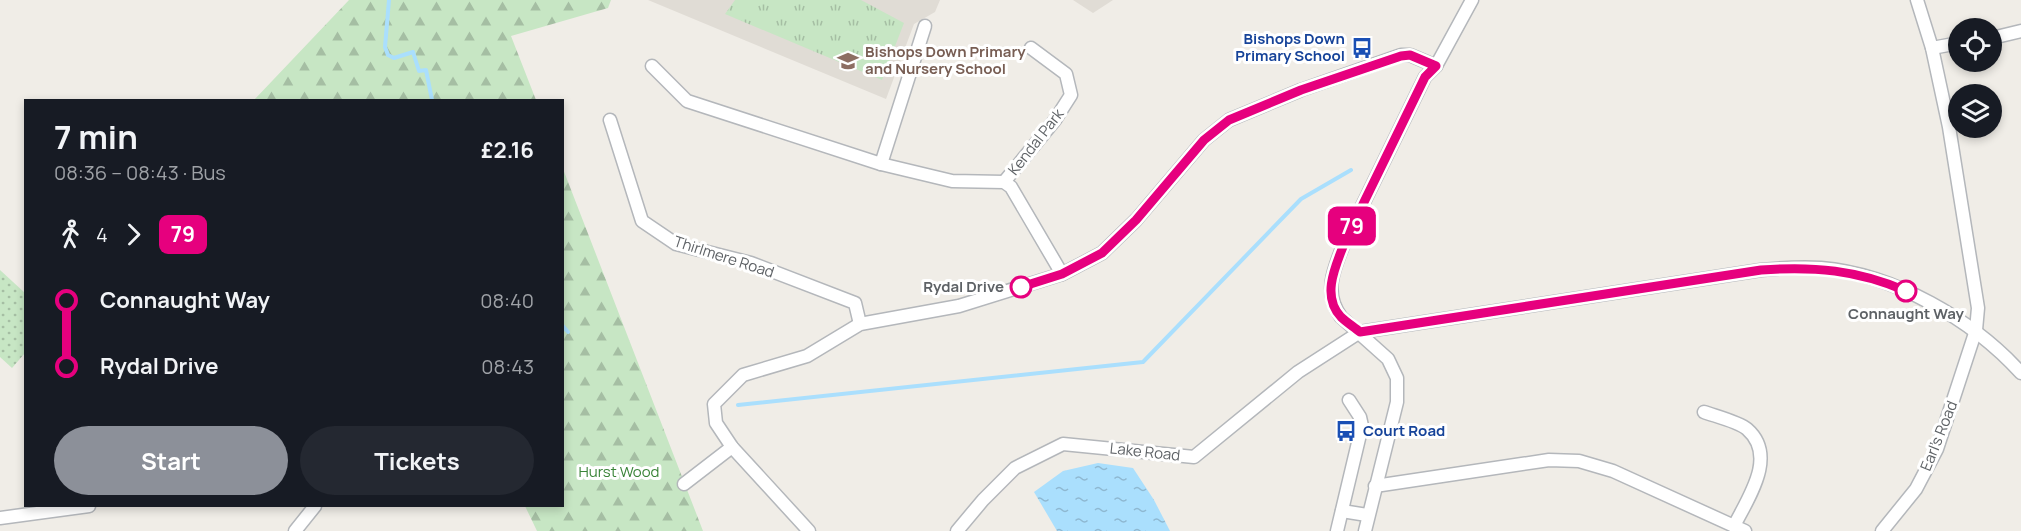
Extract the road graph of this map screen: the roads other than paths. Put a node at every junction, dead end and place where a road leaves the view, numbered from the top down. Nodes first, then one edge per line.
1 (1472, 0) edge
2 (1917, 0) edge
3 (924, 26) dead end
4 (2021, 32) edge
5 (2002, 36) edge
6 (1948, 46) edge
7 (1031, 48) dead end
8 (1932, 48) junction
9 (652, 66) dead end
10 (1436, 66) junction
11 (610, 120) dead end
12 (881, 164) junction
13 (1004, 182) junction
14 (1062, 274) junction
15 (860, 324) junction
16 (1976, 330) junction
17 (1360, 332) junction
18 (2021, 373) edge
19 (1348, 400) dead end
20 (1704, 412) dead end
21 (732, 447) junction
22 (684, 484) dead end
23 (1375, 486) junction
24 (82, 507) edge
25 (314, 507) edge
26 (1342, 511) junction
27 (1368, 515) junction
28 (0, 518) edge
29 (1740, 529) edge
30 (295, 531) edge
31 (809, 531) edge
32 (957, 531) edge
33 (1337, 531) edge
34 (1365, 531) edge
35 (1882, 531) edge

1 - 10 street
2 - 8 street
3 - 12 street
4 - 5 street
6 - 8 street
7 - 13 street, Kendal Park
8 - 16 street
9 - 12 street
10 - 14 street
10 - 17 street
11 - 15 street, Thirlmere Road
12 - 13 street
13 - 14 street
14 - 15 street
15 - 21 street
16 - 17 street
16 - 18 street
16 - 35 street, Earl's Road
17 - 23 street
17 - 32 street, Lake Road
19 - 26 street
20 - 29 street
21 - 22 street
21 - 31 street
23 - 27 street
23 - 29 street
24 - 28 street
25 - 30 street
26 - 27 street
26 - 33 street
27 - 34 street

